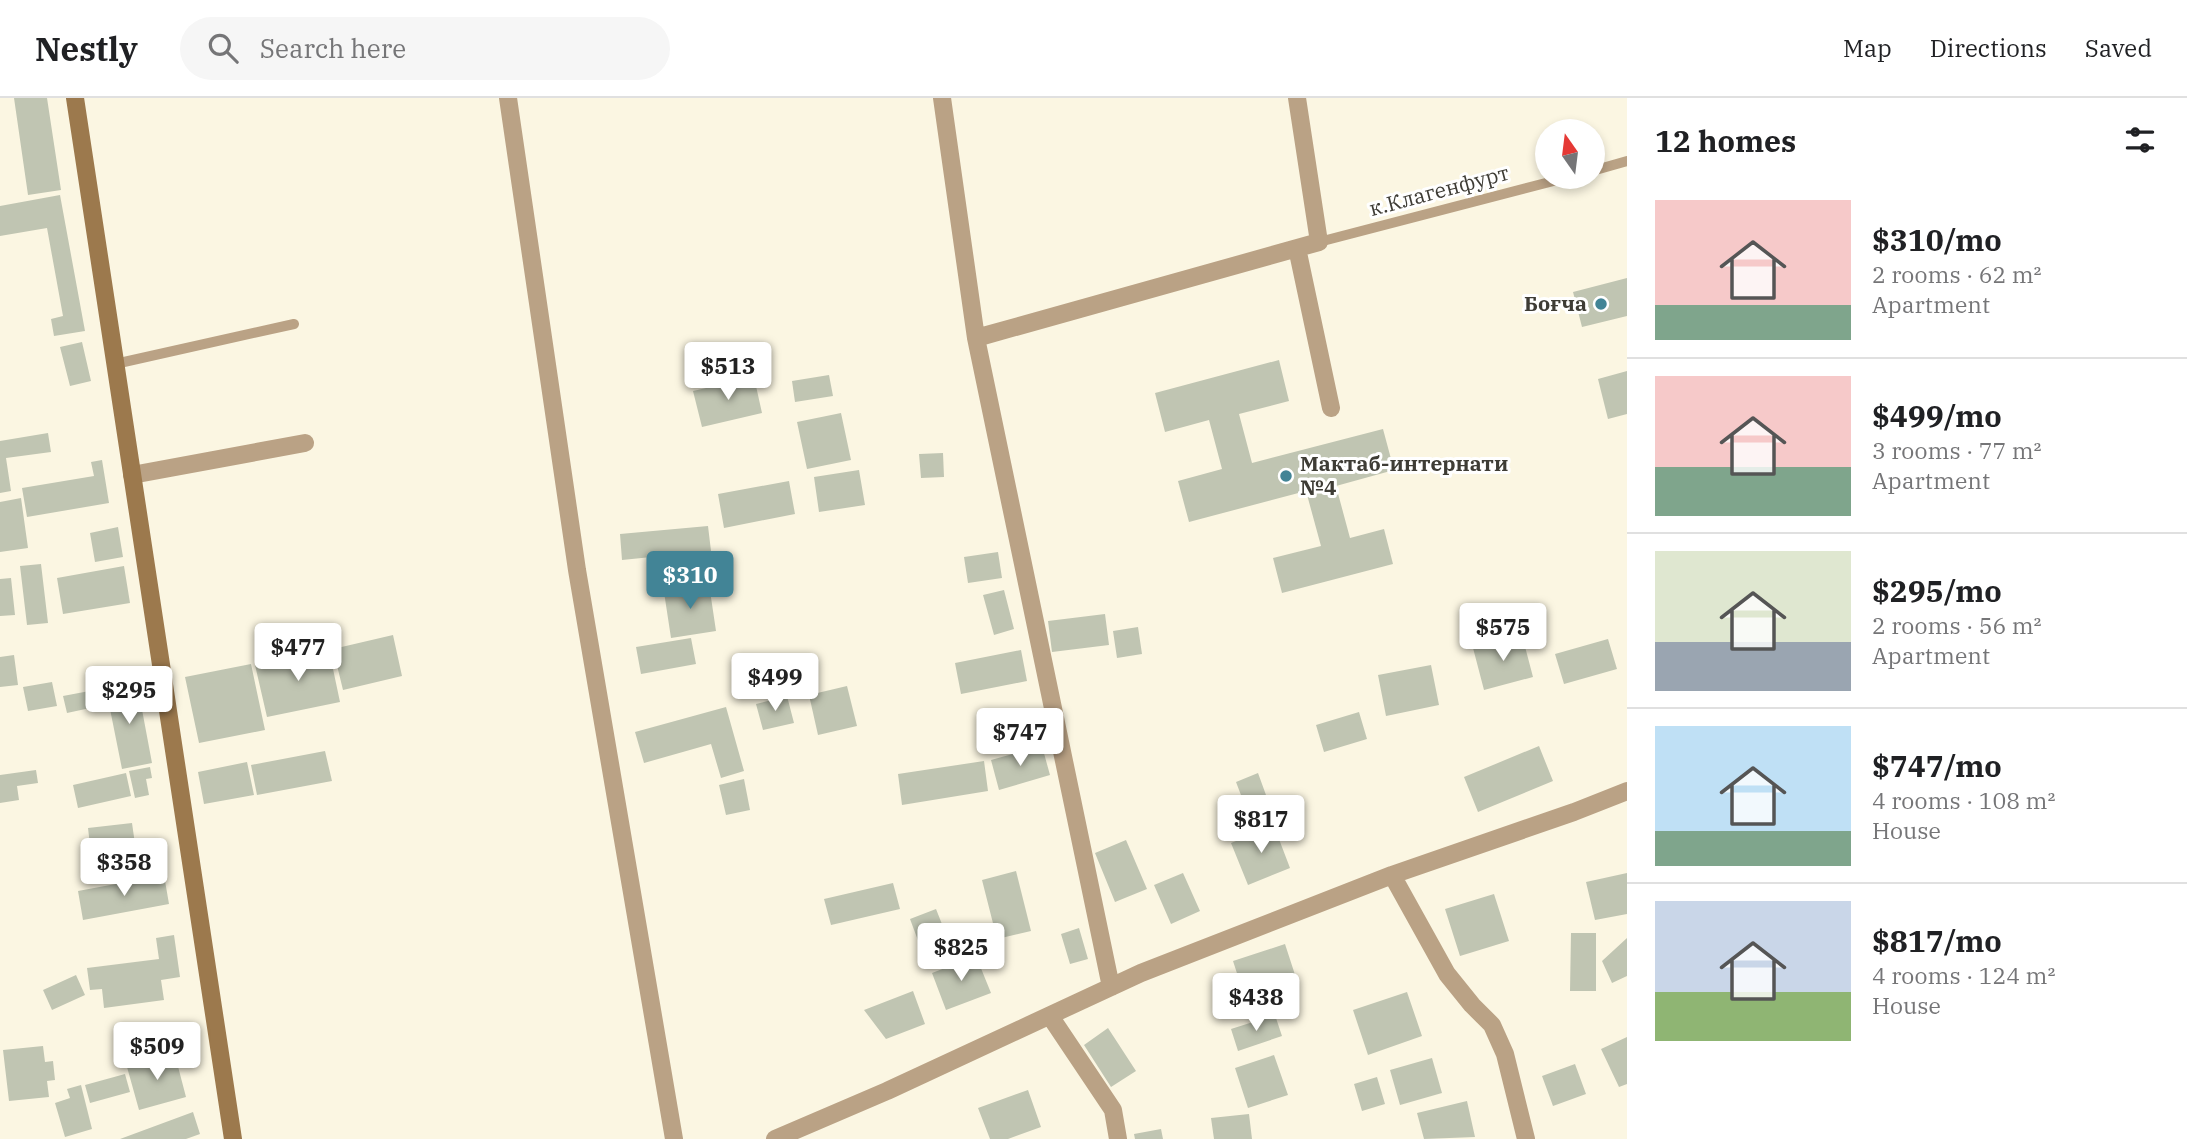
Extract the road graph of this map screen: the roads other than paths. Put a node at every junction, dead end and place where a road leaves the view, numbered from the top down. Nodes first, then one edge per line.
1 (75, 98) edge
2 (508, 98) edge
3 (942, 98) edge
4 (1297, 98) edge
5 (1627, 162) edge
6 (1605, 167) edge
7 (1535, 186) edge
8 (1319, 242) junction
9 (1297, 248) junction
10 (294, 324) dead end
11 (976, 338) junction
12 (115, 364) junction
13 (1331, 408) dead end
14 (305, 443) dead end
15 (132, 475) junction
16 (1627, 791) edge
17 (1392, 875) junction
18 (1111, 987) junction
19 (1050, 1016) junction
20 (233, 1139) edge
21 (674, 1139) edge
22 (775, 1139) edge
23 (1118, 1139) edge
24 (1526, 1139) edge

1 - 12 street
2 - 21 street
3 - 11 street
4 - 8 street
5 - 6 lane
7 - 8 lane, к.Клагенфурт
8 - 9 street
9 - 11 street
9 - 13 street
10 - 12 lane
11 - 18 street
12 - 15 street
14 - 15 street
15 - 20 street
16 - 17 street
17 - 18 street
17 - 24 street
18 - 19 street
19 - 22 street
19 - 23 street

